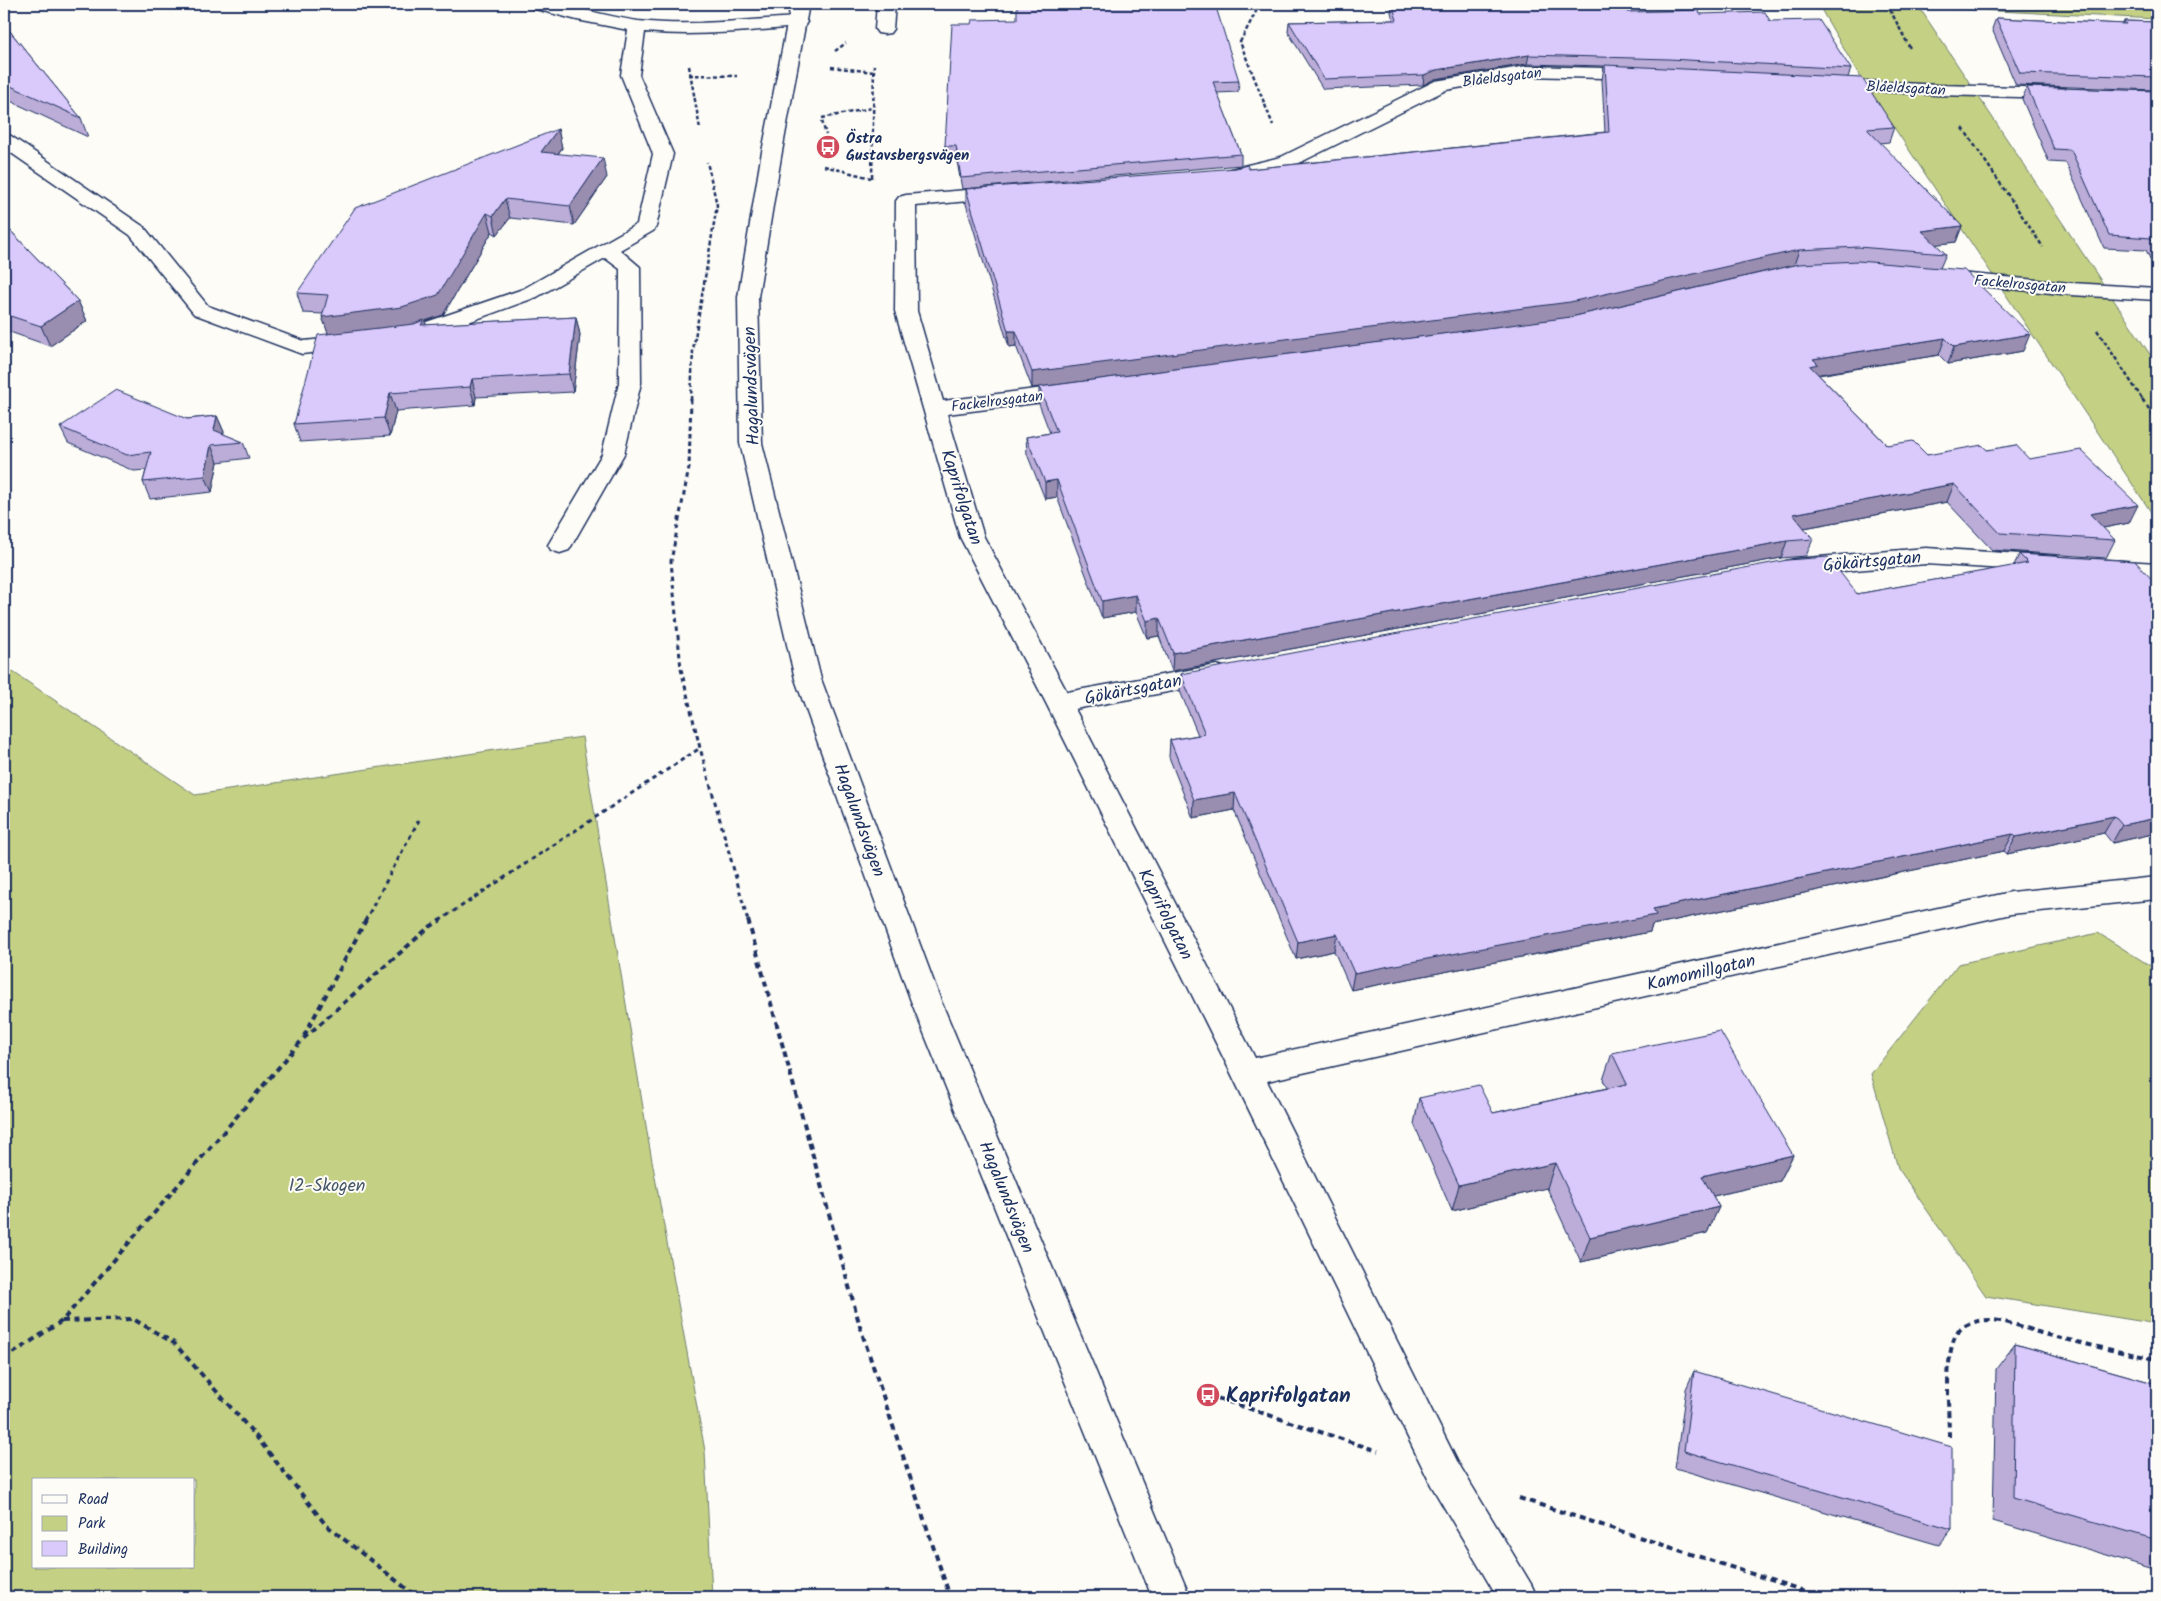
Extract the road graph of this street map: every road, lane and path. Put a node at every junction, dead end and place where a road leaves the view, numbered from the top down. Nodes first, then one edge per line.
1 (538, 4) edge
2 (1260, 4) edge
3 (1887, 4) edge
4 (2151, 4) edge
5 (2157, 5) edge
6 (799, 13) edge
7 (885, 18) edge
8 (636, 26) junction
9 (698, 29) junction
10 (830, 55) dead end
11 (825, 66) dead end
12 (874, 72) junction
13 (689, 75) junction
14 (1657, 75) edge
15 (737, 76) dead end
16 (1812, 83) edge
17 (1937, 90) junction
18 (2081, 94) edge
19 (872, 108) junction
20 (701, 133) dead end
21 (826, 135) dead end
22 (4, 140) edge
23 (707, 160) dead end
24 (1288, 161) junction
25 (824, 166) dead end
26 (1206, 177) edge
27 (871, 178) junction
28 (1022, 192) edge
29 (906, 201) junction
30 (607, 250) junction
31 (1922, 276) edge
32 (2071, 289) junction
33 (2157, 294) edge
34 (1093, 388) edge
35 (935, 409) junction
36 (2157, 421) edge
37 (560, 545) dead end
38 (1771, 570) edge
39 (2157, 571) edge
40 (1235, 670) edge
41 (1059, 703) junction
42 (700, 748) junction
43 (419, 820) dead end
44 (2157, 888) edge
45 (303, 1039) junction
46 (1247, 1073) junction
47 (62, 1320) junction
48 (4, 1359) edge
49 (2157, 1359) edge
50 (1208, 1395) dead end
51 (1948, 1436) dead end
52 (1444, 1473) junction
53 (417, 1597) edge
54 (950, 1597) edge
55 (1171, 1597) edge
56 (1518, 1597) edge
57 (1823, 1597) edge

1 - 8 street
2 - 24 path
3 - 17 path
4 - 5 path
6 - 9 street
6 - 55 street, Hagalundsvägen
7 - 10 path
7 - 12 path
8 - 9 street
8 - 30 street
9 - 13 path
11 - 12 path
12 - 19 path
13 - 15 path
13 - 20 path
14 - 24 street, Blåeldsgatan
16 - 17 street, Blåeldsgatan
17 - 18 street, Blåeldsgatan
17 - 32 path
19 - 21 path
19 - 27 path
22 - 30 street
23 - 42 path
24 - 26 street, Blåeldsgatan
25 - 27 path
27 - 29 path
28 - 29 street
29 - 35 street, Kaprifolgatan
30 - 37 street
31 - 32 street, Fackelrosgatan
32 - 33 street, Fackelrosgatan
32 - 36 path
34 - 35 street, Fackelrosgatan
35 - 41 street, Kaprifolgatan
38 - 39 street, Gökärtsgatan
40 - 41 street, Gökärtsgatan
41 - 46 street, Kaprifolgatan
42 - 45 path
42 - 54 path
43 - 45 path
44 - 46 street, Kamomillgatan
45 - 47 path
46 - 52 street, Kaprifolgatan
47 - 48 path
47 - 53 path
49 - 51 path
50 - 52 path
52 - 56 street, Kaprifolgatan
52 - 57 path

